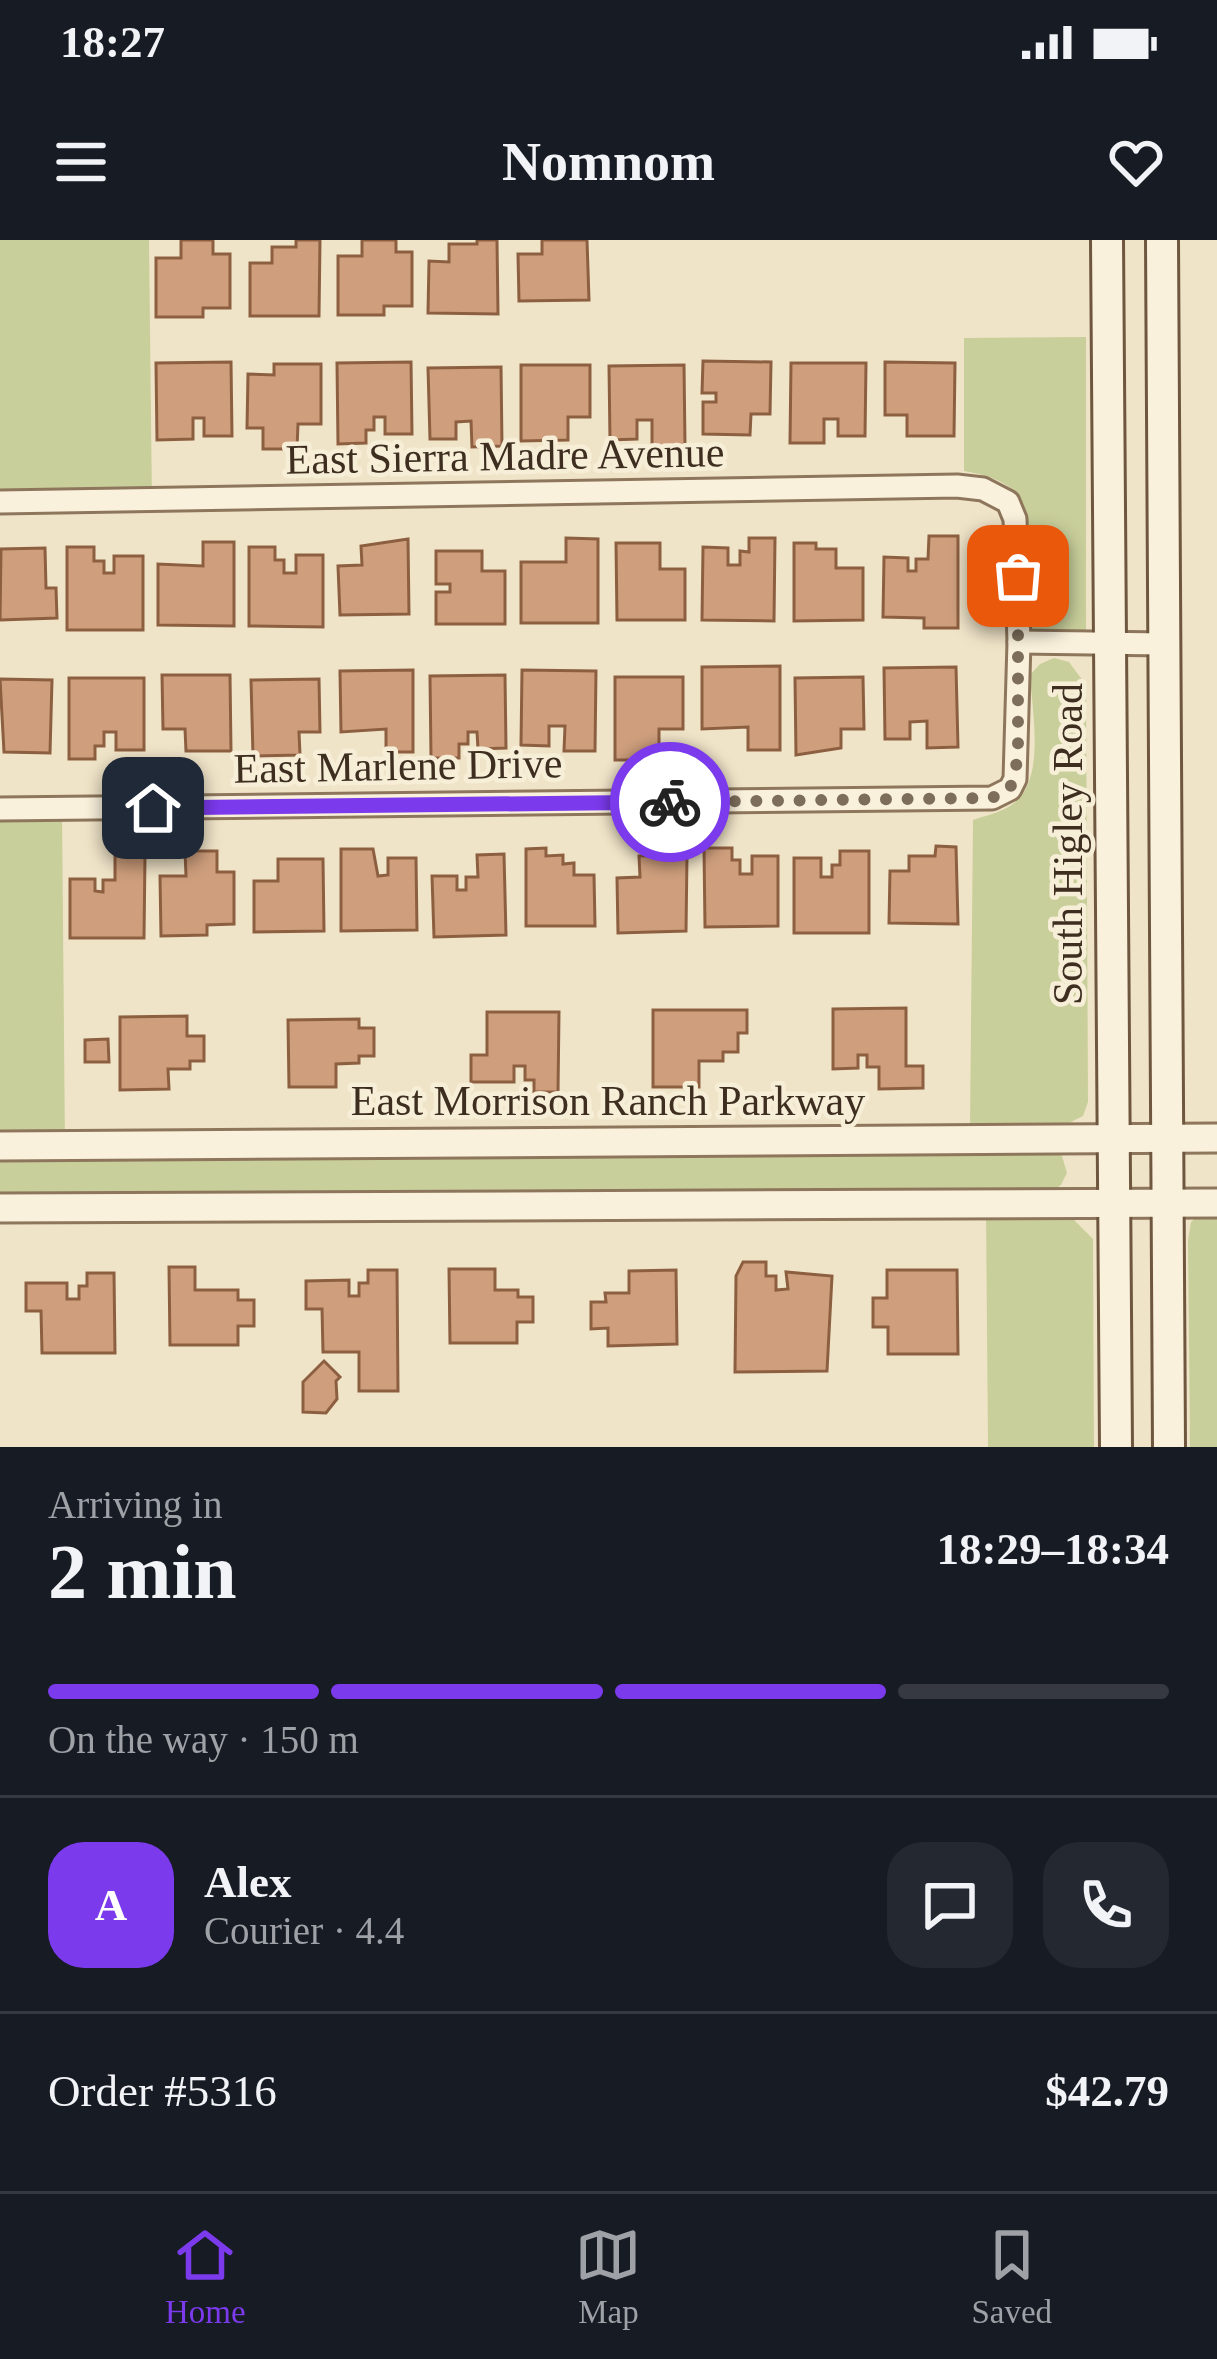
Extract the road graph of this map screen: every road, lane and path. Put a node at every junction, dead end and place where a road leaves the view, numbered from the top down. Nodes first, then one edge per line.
1 (1107, 240) edge
2 (1162, 240) edge
3 (0, 502) edge
4 (1019, 642) junction
5 (1109, 643) junction
6 (1164, 644) junction
7 (0, 809) edge
8 (1217, 1138) edge
9 (1168, 1139) junction
10 (1112, 1140) junction
11 (0, 1146) edge
12 (1112, 1203) junction
13 (1167, 1203) junction
14 (1217, 1203) edge
15 (0, 1208) edge
16 (1116, 1447) edge
17 (1169, 1447) edge

1 - 5 main road, South Higley Road
2 - 6 main road
3 - 4 street, East Sierra Madre Avenue
4 - 5 street
4 - 7 street, East Marlene Drive
5 - 6 street
5 - 10 main road, South Higley Road
6 - 9 main road
8 - 9 street, East Morrison Ranch Parkway
9 - 10 street, East Morrison Ranch Parkway
9 - 13 main road
10 - 11 street, East Morrison Ranch Parkway
10 - 12 main road, South Higley Road
12 - 13 street
12 - 15 street
12 - 16 main road, South Higley Road
13 - 14 street
13 - 17 main road

